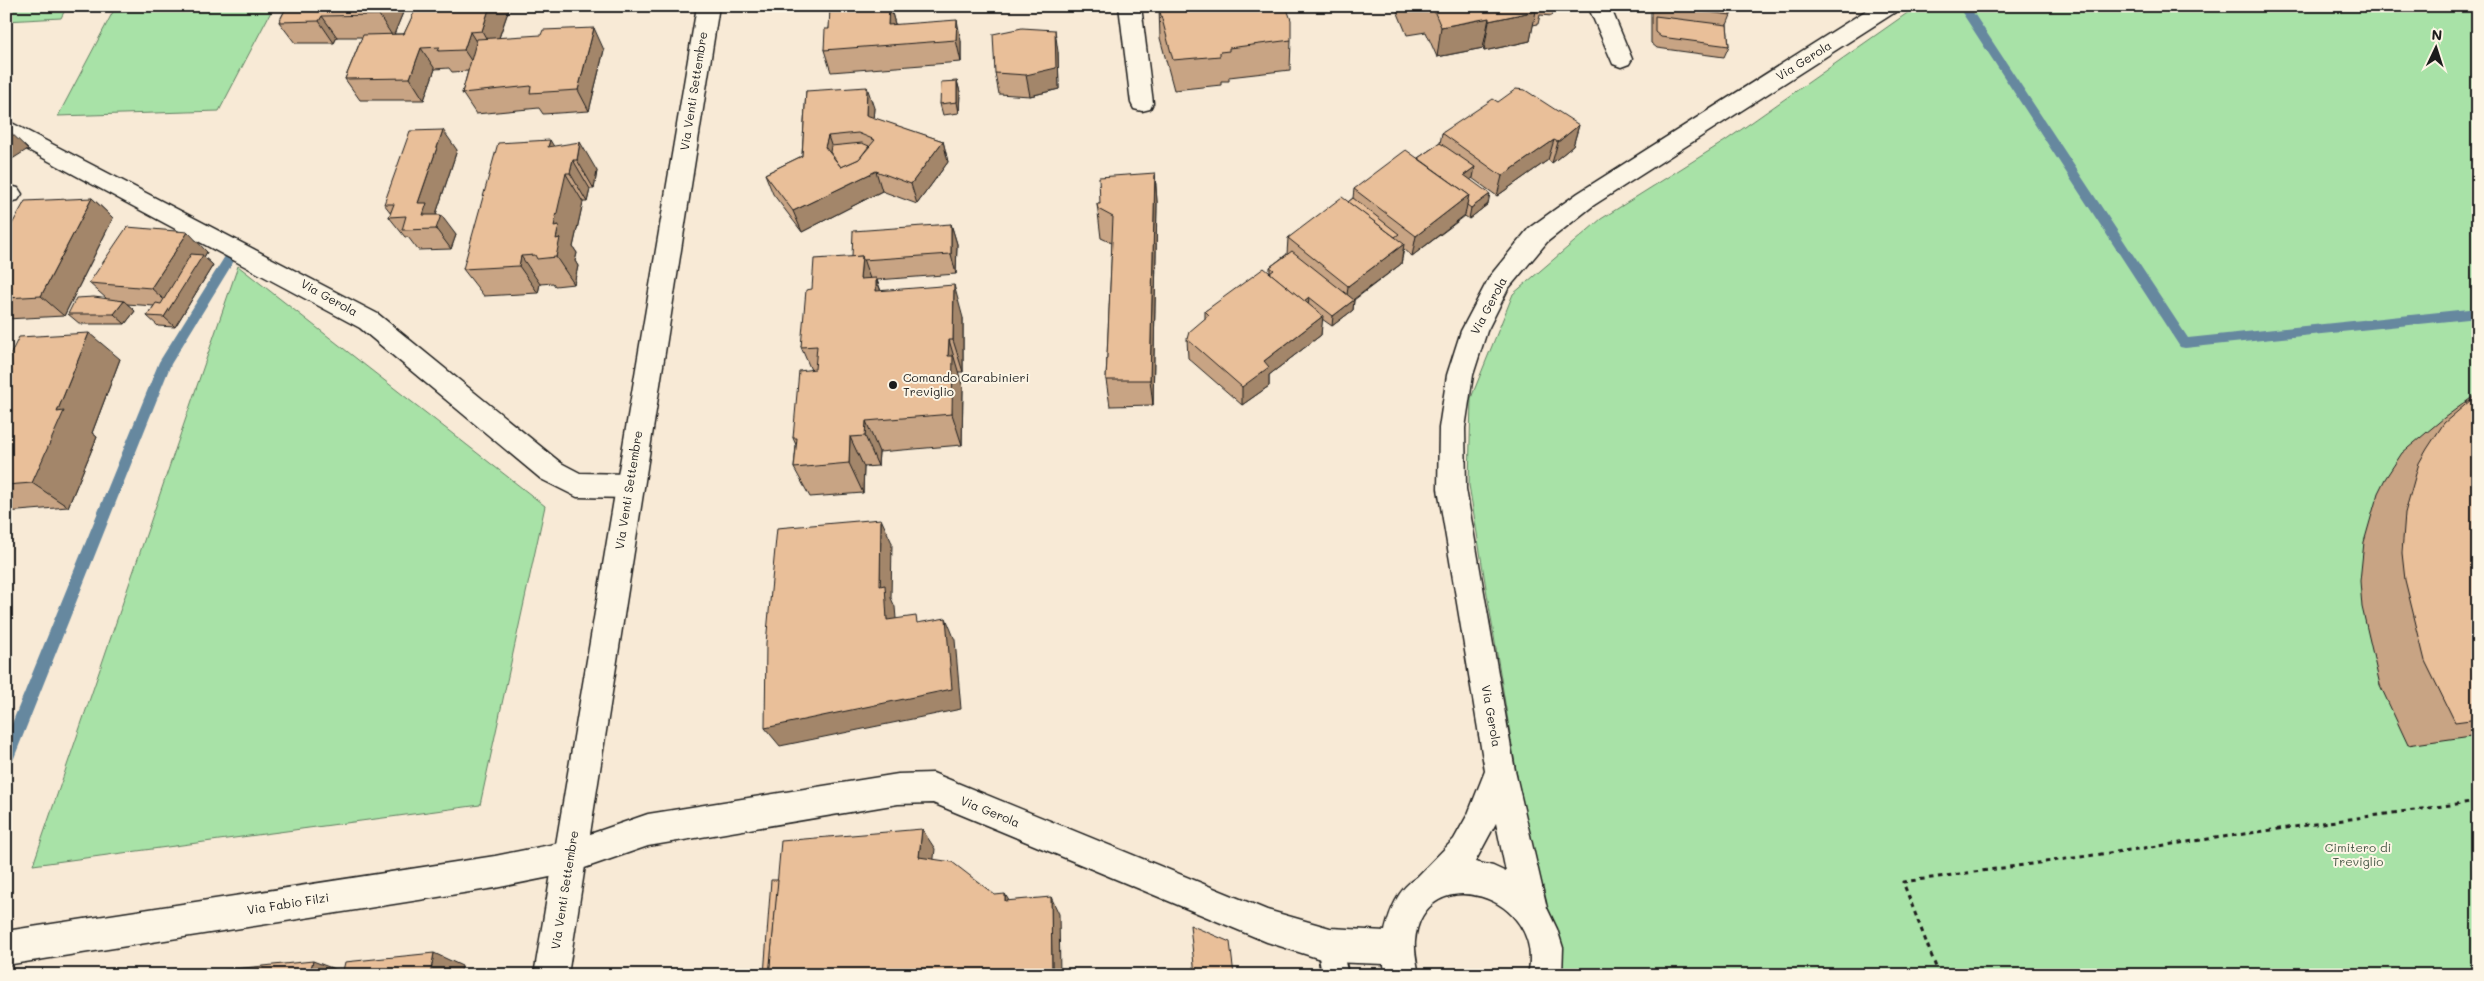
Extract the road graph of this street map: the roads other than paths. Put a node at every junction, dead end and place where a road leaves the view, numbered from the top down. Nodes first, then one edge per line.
1 (708, 6) edge
2 (1130, 6) edge
3 (1599, 6) edge
4 (1889, 6) edge
5 (1621, 59) dead end
6 (1142, 103) dead end
7 (6, 128) edge
8 (630, 486) junction
9 (1500, 771) junction
10 (570, 857) junction
11 (1429, 886) junction
12 (1531, 911) junction
13 (6, 948) edge
14 (1333, 960) edge
15 (1399, 961) edge
16 (551, 975) edge
17 (1545, 975) edge

1 - 8 street, Via Venti Settembre
2 - 6 street
3 - 5 street
4 - 9 street, Via Gerola
7 - 8 street, Via Gerola
8 - 10 street, Via Venti Settembre
9 - 11 street, Via Gerola
9 - 12 street, Via Gerola
10 - 13 street, Via Fabio Filzi
10 - 14 street, Via Gerola
10 - 16 street, Via Venti Settembre
11 - 12 street, Via Gerola
11 - 15 street, Via Gerola
12 - 17 street, Via Gerola
14 - 15 street, Via Gerola

